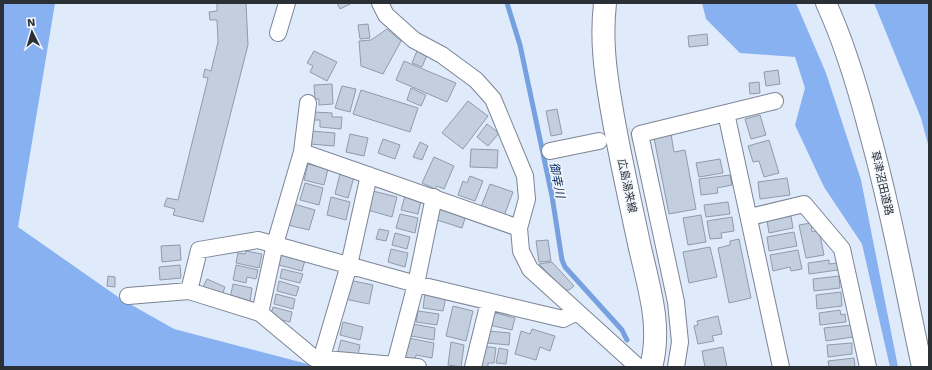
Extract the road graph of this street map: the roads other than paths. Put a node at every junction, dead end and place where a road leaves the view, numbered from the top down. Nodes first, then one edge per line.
1 (287, 3) edge
2 (380, 3) edge
3 (605, 3) edge
4 (826, 3) edge
5 (278, 33) dead end
6 (775, 101) dead end
7 (308, 104) dead end
8 (726, 113) junction
9 (599, 141) tunnel mouth
10 (550, 151) dead end
11 (302, 152) junction
12 (369, 175) junction
13 (434, 197) junction
14 (750, 217) junction
15 (519, 228) junction
16 (275, 244) junction
17 (349, 265) junction
18 (416, 284) junction
19 (189, 291) junction
20 (128, 296) dead end
21 (489, 302) junction
22 (577, 312) junction
23 (260, 313) junction
24 (322, 360) junction
25 (395, 364) junction
26 (418, 367) edge
27 (473, 367) edge
28 (638, 367) edge
29 (651, 367) edge
30 (676, 367) edge
31 (781, 367) edge
32 (868, 367) edge
33 (922, 367) edge

1 - 5 street
2 - 15 street
3 - 29 main road, 広島湯来線
4 - 33 street, 草津沼田道路
6 - 8 street
7 - 11 street
8 - 14 street
8 - 30 street
9 - 10 street
11 - 12 street
11 - 16 street
12 - 13 street
12 - 17 street
13 - 15 street
13 - 18 street
14 - 31 street
14 - 32 street
15 - 22 street
16 - 17 street
16 - 19 street
16 - 23 street
17 - 18 street
17 - 24 street
18 - 21 street
18 - 25 street
19 - 20 street
19 - 23 street
21 - 22 street
21 - 27 street
22 - 28 street
23 - 24 street
24 - 25 street
25 - 26 street

